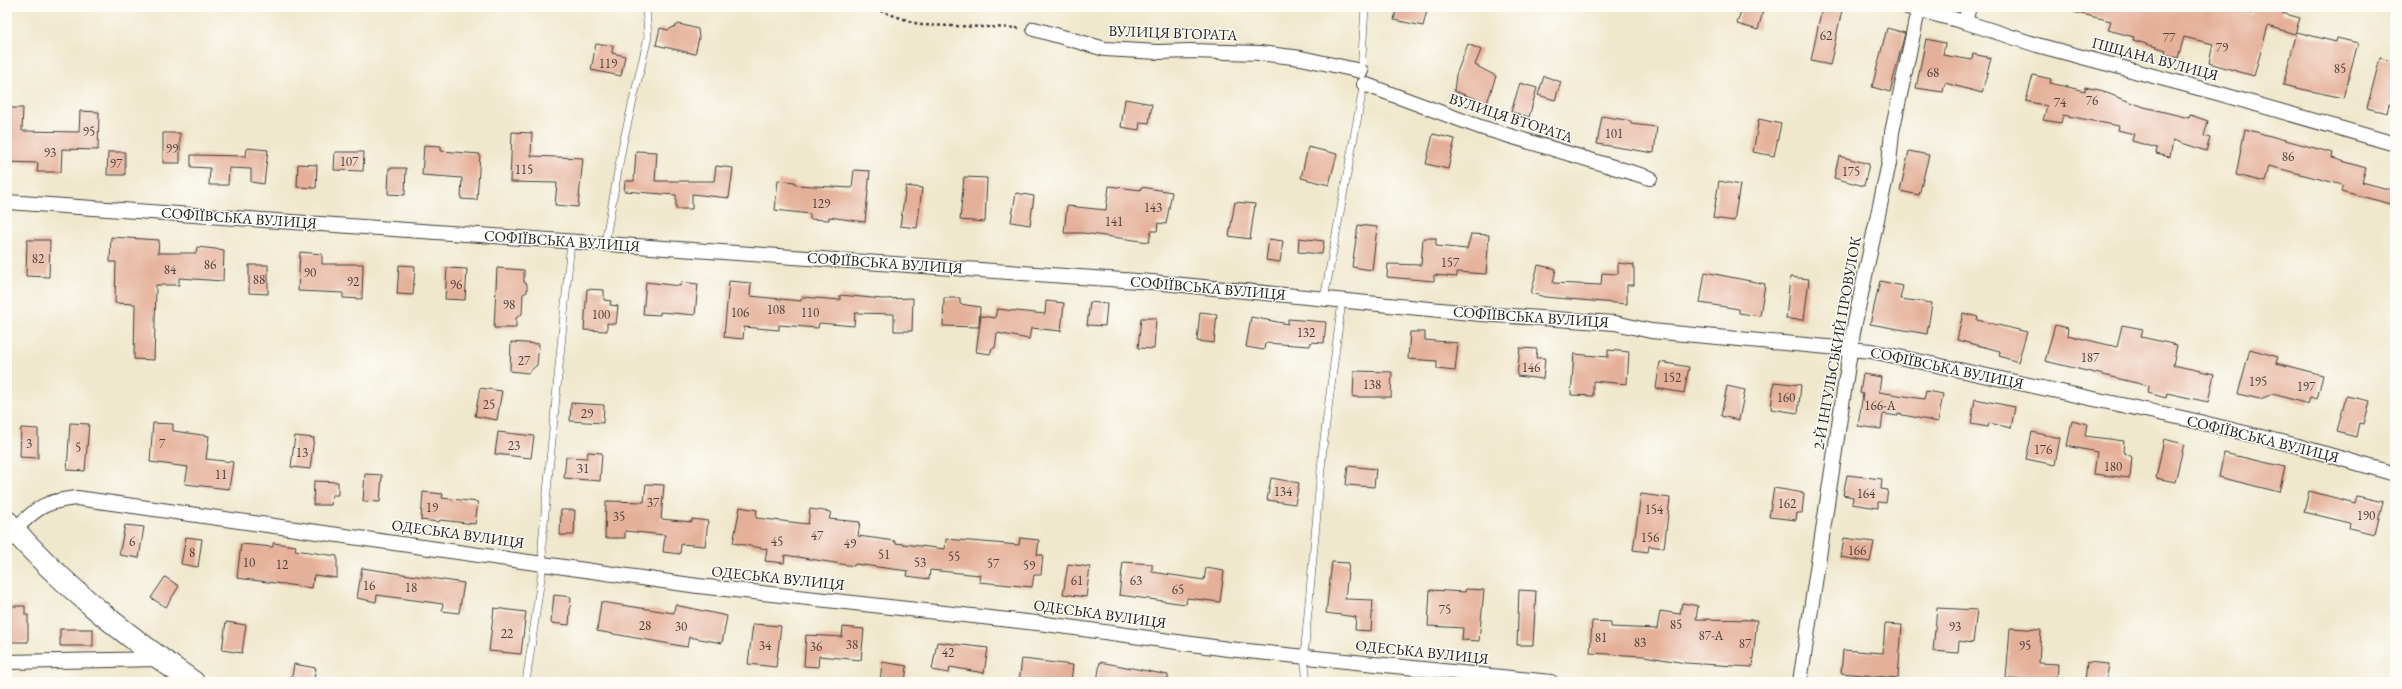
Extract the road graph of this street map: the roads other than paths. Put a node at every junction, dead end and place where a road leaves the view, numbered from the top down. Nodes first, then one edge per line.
1 (646, 7) edge
2 (1365, 7) edge
3 (1969, 7) edge
4 (1913, 9) edge
5 (1965, 22) junction
6 (1034, 29) road end
7 (1362, 78) junction
8 (2395, 144) edge
9 (1650, 178) dead end
10 (7, 202) edge
11 (572, 241) junction
12 (605, 243) junction
13 (1324, 299) junction
14 (1342, 301) junction
15 (1851, 350) junction
16 (2395, 474) edge
17 (10, 526) edge
18 (543, 564) junction
19 (1304, 656) junction
20 (160, 659) junction
21 (7, 662) edge
22 (193, 682) edge
23 (526, 682) edge
24 (1307, 682) edge
25 (1551, 682) edge
26 (1800, 682) edge

1 - 12 lane
2 - 7 lane
3 - 5 street
4 - 5 street, ПІЩАНА ВУЛИЦЯ
4 - 15 street, 2-Й ІНГУЛЬСЬКИЙ ПРОВУЛОК
5 - 8 street, ПІЩАНА ВУЛИЦЯ
6 - 7 street, ВУЛИЦЯ ВТОРАТА
7 - 9 street, ВУЛИЦЯ ВТОРАТА
7 - 13 lane
10 - 11 street, СОФІЇВСЬКА ВУЛИЦЯ
11 - 12 street, СОФІЇВСЬКА ВУЛИЦЯ
11 - 18 lane
12 - 13 street, СОФІЇВСЬКА ВУЛИЦЯ
13 - 14 street, СОФІЇВСЬКА ВУЛИЦЯ
14 - 15 street, СОФІЇВСЬКА ВУЛИЦЯ
14 - 19 lane
15 - 16 street, СОФІЇВСЬКА ВУЛИЦЯ
15 - 26 street, 2-Й ІНГУЛЬСЬКИЙ ПРОВУЛОК
17 - 18 street, ОДЕСЬКА ВУЛИЦЯ
17 - 20 main road
18 - 19 street, ОДЕСЬКА ВУЛИЦЯ
18 - 23 lane
19 - 24 lane
19 - 25 street, ОДЕСЬКА ВУЛИЦЯ
20 - 21 street
20 - 22 main road

